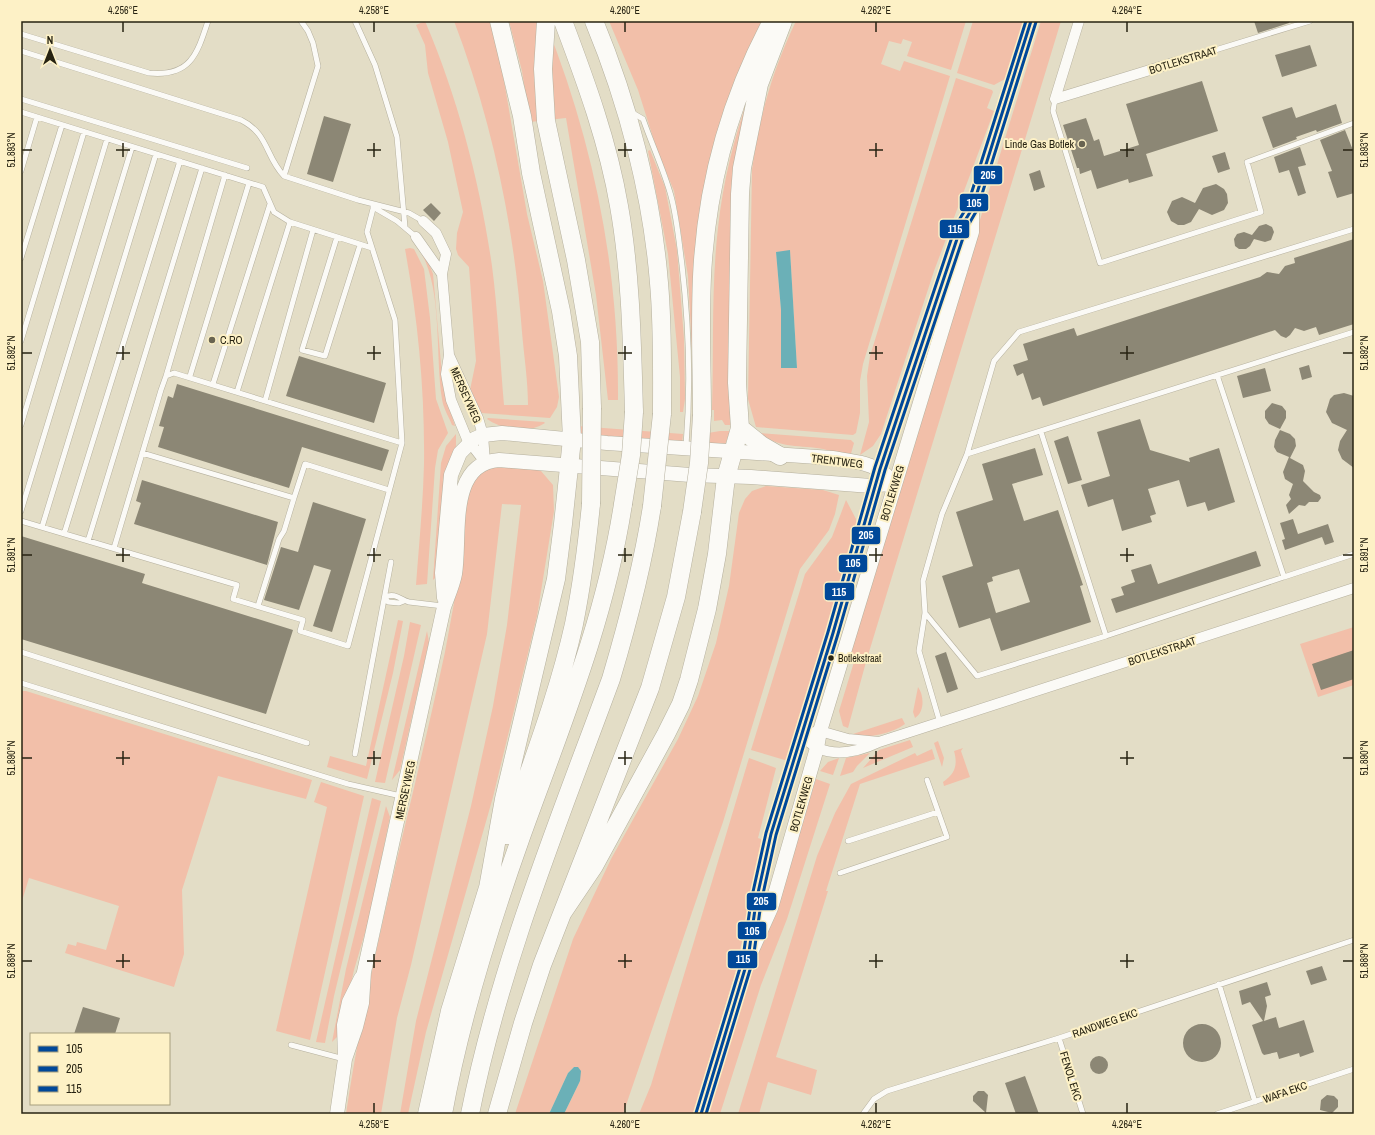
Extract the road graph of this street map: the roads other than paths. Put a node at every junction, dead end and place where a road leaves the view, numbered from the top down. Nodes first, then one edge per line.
1 (208, 21) edge
2 (301, 21) edge
3 (355, 21) edge
4 (499, 21) edge
5 (546, 21) edge
6 (563, 21) edge
7 (594, 21) edge
8 (772, 21) edge
9 (783, 21) edge
10 (1031, 21) edge
11 (1079, 21) edge
12 (1310, 21) edge
13 (21, 34) edge
14 (21, 51) edge
15 (1176, 62) joint
16 (21, 99) edge
17 (1055, 99) junction
18 (625, 108) junction
19 (21, 112) edge
20 (37, 117) junction
21 (1354, 123) edge
22 (62, 125) junction
23 (84, 132) junction
24 (107, 139) junction
25 (132, 146) junction
26 (156, 154) junction
27 (180, 161) junction
28 (202, 168) junction
29 (247, 168) dead end
30 (21, 171) edge
31 (225, 175) junction
32 (284, 176) junction
33 (249, 183) junction
34 (270, 204) junction
35 (373, 206) junction
36 (972, 209) junction
37 (404, 211) junction
38 (423, 221) joint
39 (290, 222) junction
40 (405, 227) junction
41 (1354, 229) edge
42 (314, 230) junction
43 (337, 237) junction
44 (416, 237) joint
45 (360, 244) junction
46 (372, 248) junction
47 (21, 258) edge
48 (442, 274) junction
49 (1354, 332) edge
50 (21, 341) edge
51 (448, 355) junction
52 (1217, 374) junction
53 (166, 376) junction
54 (190, 376) junction
55 (213, 384) junction
56 (237, 392) junction
57 (265, 401) junction
58 (21, 425) edge
59 (740, 428) junction
60 (1041, 432) junction
61 (483, 435) junction
62 (572, 439) junction
63 (402, 443) junction
64 (470, 443) junction
65 (686, 448) junction
66 (732, 452) junction
67 (142, 453) junction
68 (967, 454) junction
69 (780, 456) junction
70 (485, 462) junction
71 (569, 465) junction
72 (880, 469) junction
73 (726, 477) junction
74 (895, 483) junction
75 (875, 486) junction
76 (389, 490) junction
77 (294, 498) junction
78 (21, 511) edge
79 (21, 521) edge
80 (42, 527) junction
81 (64, 534) junction
82 (88, 541) junction
83 (114, 548) junction
84 (1354, 554) edge
85 (391, 562) dead end
86 (1284, 577) junction
87 (1354, 588) edge
88 (385, 597) junction
89 (258, 606) junction
90 (444, 607) junction
91 (925, 613) junction
92 (1106, 636) junction
93 (21, 652) edge
94 (21, 683) edge
95 (940, 723) junction
96 (820, 731) junction
97 (801, 734) junction
98 (879, 742) junction
99 (307, 743) dead end
100 (817, 748) junction
101 (355, 754) dead end
102 (926, 780) dead end
103 (403, 797) junction
104 (938, 812) junction
105 (848, 841) dead end
106 (840, 874) dead end
107 (488, 888) junction
108 (563, 912) junction
109 (1354, 940) edge
110 (748, 959) junction
111 (1219, 984) junction
112 (1059, 1038) junction
113 (291, 1045) dead end
114 (345, 1059) junction
115 (1354, 1068) edge
116 (1255, 1102) junction
117 (337, 1114) edge
118 (427, 1114) edge
119 (443, 1114) edge
120 (470, 1114) edge
121 (497, 1114) edge
122 (701, 1114) edge
123 (863, 1114) edge
124 (1083, 1114) edge
125 (1217, 1114) edge

1 - 13 lane
2 - 32 lane
3 - 37 lane
4 - 62 highway
5 - 107 highway, bridge
6 - 119 highway, bridge
7 - 18 highway
8 - 108 highway, bridge
9 - 59 highway
10 - 36 main road, BOTLEKWEG
11 - 17 street
12 - 15 lane, BOTLEKSTRAAT
14 - 32 lane
15 - 17 street, BOTLEKSTRAAT
16 - 29 lane
17 - 21 lane
18 - 65 lane
18 - 120 highway, bridge
19 - 20 lane
20 - 22 lane
20 - 30 lane
22 - 23 lane
22 - 47 lane
23 - 24 lane
23 - 50 lane
24 - 25 lane
24 - 58 lane
25 - 26 lane
25 - 78 lane
26 - 27 lane
26 - 80 lane
27 - 28 lane
27 - 81 lane
28 - 31 lane
28 - 82 lane
31 - 33 lane
31 - 53 lane
32 - 35 lane
33 - 34 lane
33 - 54 lane
34 - 39 lane
34 - 55 lane
35 - 37 lane
35 - 40 lane
35 - 46 lane
36 - 72 main road, BOTLEKWEG
36 - 74 main road, BOTLEKWEG
37 - 38 lane
37 - 40 lane
38 - 48 street, MERSEYWEG
39 - 42 lane
39 - 56 lane
40 - 44 lane
41 - 68 lane
42 - 43 lane
42 - 57 lane
43 - 45 lane
43 - 45 lane
44 - 48 street
45 - 46 lane
46 - 63 lane
48 - 51 street, MERSEYWEG
49 - 52 lane
51 - 61 street, MERSEYWEG
51 - 64 street, MERSEYWEG
52 - 60 lane
52 - 86 lane
53 - 54 lane
53 - 67 lane
54 - 55 lane
55 - 56 lane
56 - 57 lane
57 - 63 lane
59 - 66 highway
59 - 69 highway
60 - 68 lane
60 - 92 lane
61 - 62 main road, TRENTWEG
61 - 64 main road, MERSEYWEG
61 - 70 street, MERSEYWEG
62 - 65 main road, TRENTWEG
62 - 71 highway
63 - 76 lane
64 - 70 street, MERSEYWEG
64 - 90 main road, MERSEYWEG
65 - 66 main road, TRENTWEG
66 - 69 main road, TRENTWEG
66 - 73 highway
67 - 77 lane
67 - 83 lane
68 - 91 lane
69 - 72 main road, TRENTWEG
70 - 71 main road, TRENTWEG
70 - 90 main road, MERSEYWEG
71 - 73 main road, TRENTWEG
71 - 107 highway
72 - 74 main road, TRENTWEG
72 - 75 main road, BOTLEKWEG
73 - 75 main road, TRENTWEG
73 - 108 highway
74 - 75 main road, TRENTWEG
74 - 96 main road, BOTLEKWEG
75 - 97 main road, BOTLEKWEG
76 - 77 lane
76 - 89 lane
77 - 89 lane
79 - 80 lane
80 - 81 lane
81 - 82 lane
82 - 83 lane
83 - 89 lane
84 - 86 lane
85 - 88 lane
86 - 92 lane
87 - 95 street, BOTLEKSTRAAT
88 - 90 lane
88 - 101 lane
90 - 103 main road, MERSEYWEG
91 - 92 lane
91 - 95 lane
93 - 99 lane
94 - 103 lane
95 - 98 street, BOTLEKSTRAAT
96 - 97 street, BOTLEKSTRAAT
96 - 98 street, BOTLEKSTRAAT
96 - 100 main road, BOTLEKWEG
97 - 100 street, BOTLEKSTRAAT
97 - 110 main road, BOTLEKWEG
98 - 100 street, BOTLEKSTRAAT
100 - 110 main road, BOTLEKWEG
102 - 104 lane
103 - 114 main road, MERSEYWEG
104 - 105 lane
104 - 106 lane
107 - 118 highway
108 - 121 highway
109 - 111 lane, RANDWEG EKC
110 - 122 main road, BOTLEKWEG
111 - 112 lane, RANDWEG EKC
111 - 116 lane
112 - 123 lane, RANDWEG EKC
112 - 124 lane, FENOL EKC
113 - 114 lane
114 - 117 main road, MERSEYWEG
115 - 116 lane, WAFA EKC
116 - 125 lane, WAFA EKC

